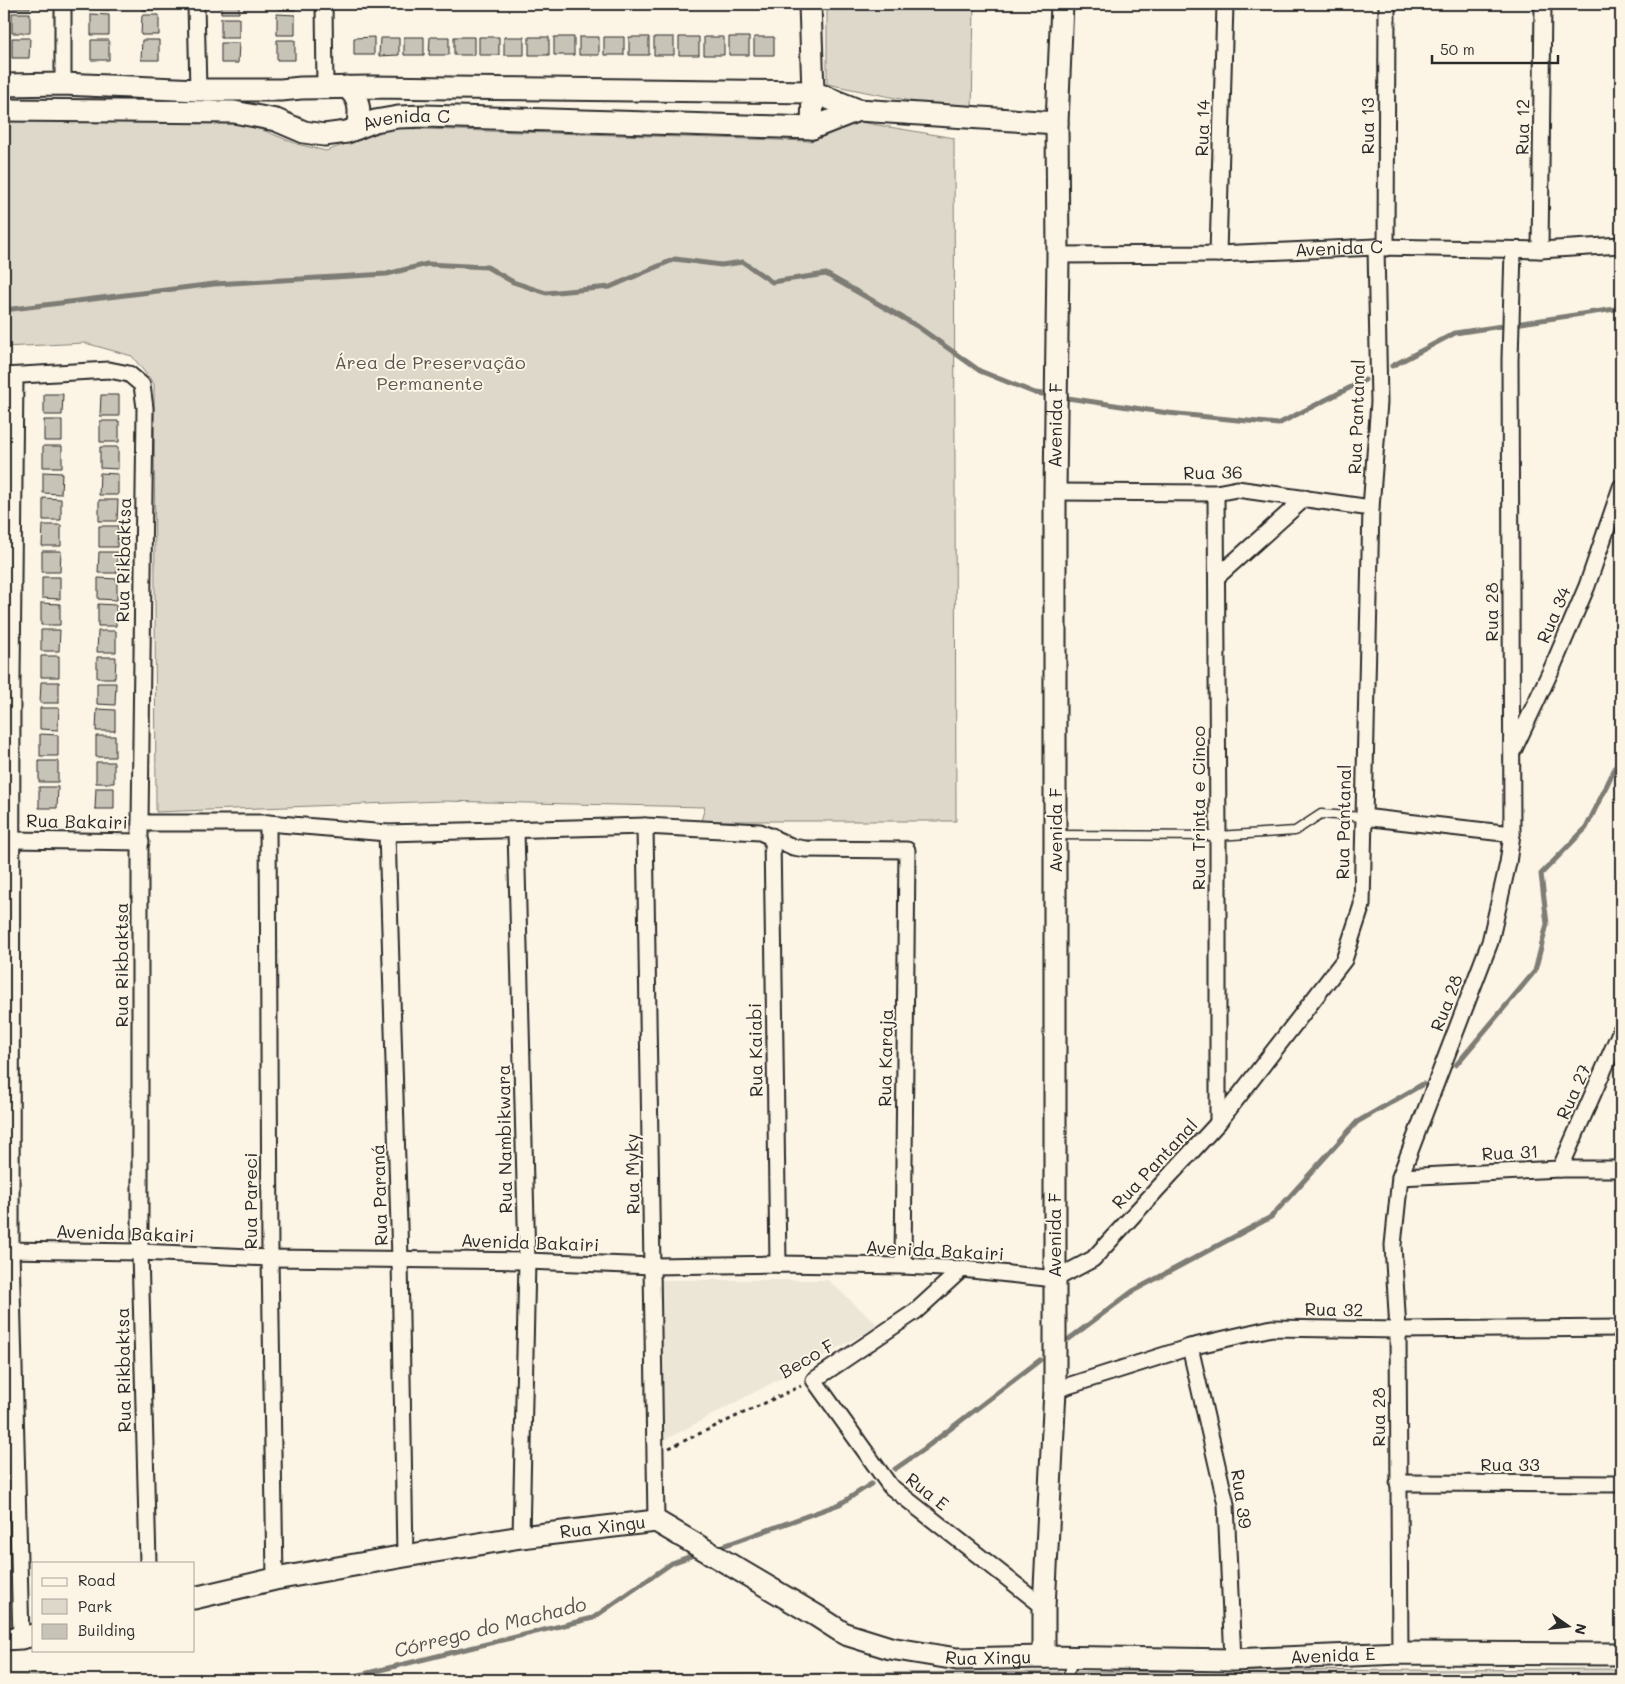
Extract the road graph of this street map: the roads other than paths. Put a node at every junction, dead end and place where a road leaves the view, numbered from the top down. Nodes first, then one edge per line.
1 (63, 4) edge
2 (196, 4) edge
3 (324, 4) edge
4 (810, 4) edge
5 (1062, 4) edge
6 (1225, 4) edge
7 (1387, 4) edge
8 (1543, 4) edge
9 (63, 84) junction
10 (4, 85) edge
11 (324, 87) junction
12 (346, 87) junction
13 (301, 88) junction
14 (198, 90) junction
15 (813, 92) junction
16 (4, 110) edge
17 (858, 110) junction
18 (1056, 123) junction
19 (357, 128) junction
20 (812, 128) junction
21 (298, 130) junction
22 (1621, 245) edge
23 (1381, 248) junction
24 (1514, 250) junction
25 (1540, 250) junction
26 (1218, 254) junction
27 (1058, 255) junction
28 (9, 376) edge
29 (1621, 487) edge
30 (1056, 492) junction
31 (1216, 493) junction
32 (1305, 498) junction
33 (1371, 508) junction
34 (1217, 577) junction
35 (8, 680) edge
36 (1511, 754) junction
37 (1363, 817) junction
38 (268, 823) junction
39 (140, 824) junction
40 (645, 826) junction
41 (516, 830) junction
42 (387, 833) junction
43 (1056, 834) junction
44 (1512, 834) junction
45 (772, 836) junction
46 (1218, 836) junction
47 (12, 840) junction
48 (141, 842) junction
49 (1621, 1030) edge
50 (1218, 1124) junction
51 (1560, 1169) junction
52 (1621, 1169) edge
53 (1400, 1177) junction
54 (8, 1250) edge
55 (140, 1252) junction
56 (270, 1258) junction
57 (400, 1259) junction
58 (527, 1261) junction
59 (778, 1264) junction
60 (653, 1266) junction
61 (903, 1266) junction
62 (962, 1269) junction
63 (1055, 1279) junction
64 (1621, 1328) edge
65 (1398, 1330) junction
66 (1190, 1347) junction
67 (814, 1380) joint
68 (1054, 1390) junction
69 (1398, 1483) junction
70 (1621, 1484) edge
71 (656, 1521) junction
72 (522, 1537) junction
73 (405, 1556) junction
74 (148, 1562) edge
75 (275, 1579) junction
76 (195, 1598) edge
77 (1044, 1607) junction
78 (20, 1637) edge
79 (1400, 1654) junction
80 (1621, 1654) edge
81 (1044, 1657) junction
82 (1075, 1657) junction
83 (1233, 1660) junction
84 (1066, 1680) edge

1 - 9 street
2 - 14 street
3 - 11 street
4 - 15 street
5 - 18 street, Avenida F
6 - 26 street, Rua 14
7 - 23 street, Rua 13
8 - 25 street, Rua 12
9 - 10 street, Avenida C
9 - 14 street, Avenida C
11 - 12 street, Avenida C
11 - 13 street, Avenida C
12 - 15 street, Avenida C
12 - 19 street
13 - 14 street, Avenida C
13 - 21 street
15 - 17 street
15 - 20 street
16 - 21 street, Avenida C
17 - 18 street
17 - 20 street
18 - 27 street, Avenida F
19 - 20 street, Avenida C
19 - 21 street, Avenida C
22 - 25 street, Avenida C
23 - 24 street, Avenida C
23 - 26 street, Avenida C
23 - 33 street, Rua Pantanal
24 - 25 street, Avenida C
24 - 36 street, Rua 28
26 - 27 street, Avenida C
27 - 30 street, Avenida F
28 - 35 street
28 - 39 street, Rua Rikbaktsa
29 - 36 street, Rua 34
30 - 31 street, Rua 36
30 - 43 street, Avenida F
31 - 32 street, Rua 36
31 - 34 street, Rua Trinta e Cinco
32 - 33 street, Rua 36
32 - 34 street
33 - 37 street, Rua Pantanal
34 - 46 street, Rua Trinta e Cinco
35 - 47 street
36 - 44 street, Rua 28
37 - 44 street
37 - 46 lane
37 - 50 street, Rua Pantanal
38 - 39 street
38 - 42 street
38 - 56 street, Rua Pareci
39 - 48 street, Rua Rikbaktsa
40 - 41 street
40 - 45 street
40 - 60 street, Rua Myky
41 - 42 street
41 - 58 street, Rua Nambikwara
42 - 57 street, Rua Paraná
43 - 46 lane
43 - 63 street, Avenida F
44 - 53 street, Rua 28
45 - 59 street, Rua Kaiabi
45 - 61 street, Rua Karaja
46 - 50 street, Rua Trinta e Cinco
47 - 48 street, Rua Bakairi
47 - 54 street
48 - 55 street, Rua Rikbaktsa
49 - 51 street, Rua 27
50 - 63 street, Rua Pantanal
51 - 52 street, Rua 31
51 - 53 street, Rua 31
53 - 65 street, Rua 28
54 - 55 street, Avenida Bakairi
54 - 78 street
55 - 56 street, Avenida Bakairi
55 - 74 street, Rua Rikbaktsa
56 - 57 street, Avenida Bakairi
56 - 75 street, Rua Pareci
57 - 58 street, Avenida Bakairi
57 - 73 street, Rua Paraná
58 - 60 street, Avenida Bakairi
58 - 72 street, Rua Nambikwara
59 - 60 street, Avenida Bakairi
59 - 61 street, Avenida Bakairi
60 - 71 street, Rua Myky
61 - 62 street, Avenida Bakairi
62 - 63 street, Avenida Bakairi
62 - 67 street, Beco F
63 - 68 street, Avenida F
64 - 65 street, Rua 32
65 - 66 street, Rua 32
65 - 69 street, Rua 28
66 - 68 street, Rua 32
66 - 83 street, Rua 39
67 - 77 street, Rua E
68 - 77 street, Avenida F
69 - 70 street, Rua 33
69 - 79 street, Rua 28
71 - 72 street, Rua Xingu
71 - 81 street, Rua Xingu
72 - 73 street, Rua Xingu
73 - 75 street, Rua Xingu
75 - 76 street, Rua Xingu
77 - 81 street, Avenida F
79 - 80 street, Avenida E
79 - 83 street, Avenida E
81 - 82 street, Avenida E
82 - 83 street, Avenida E
82 - 84 lane

